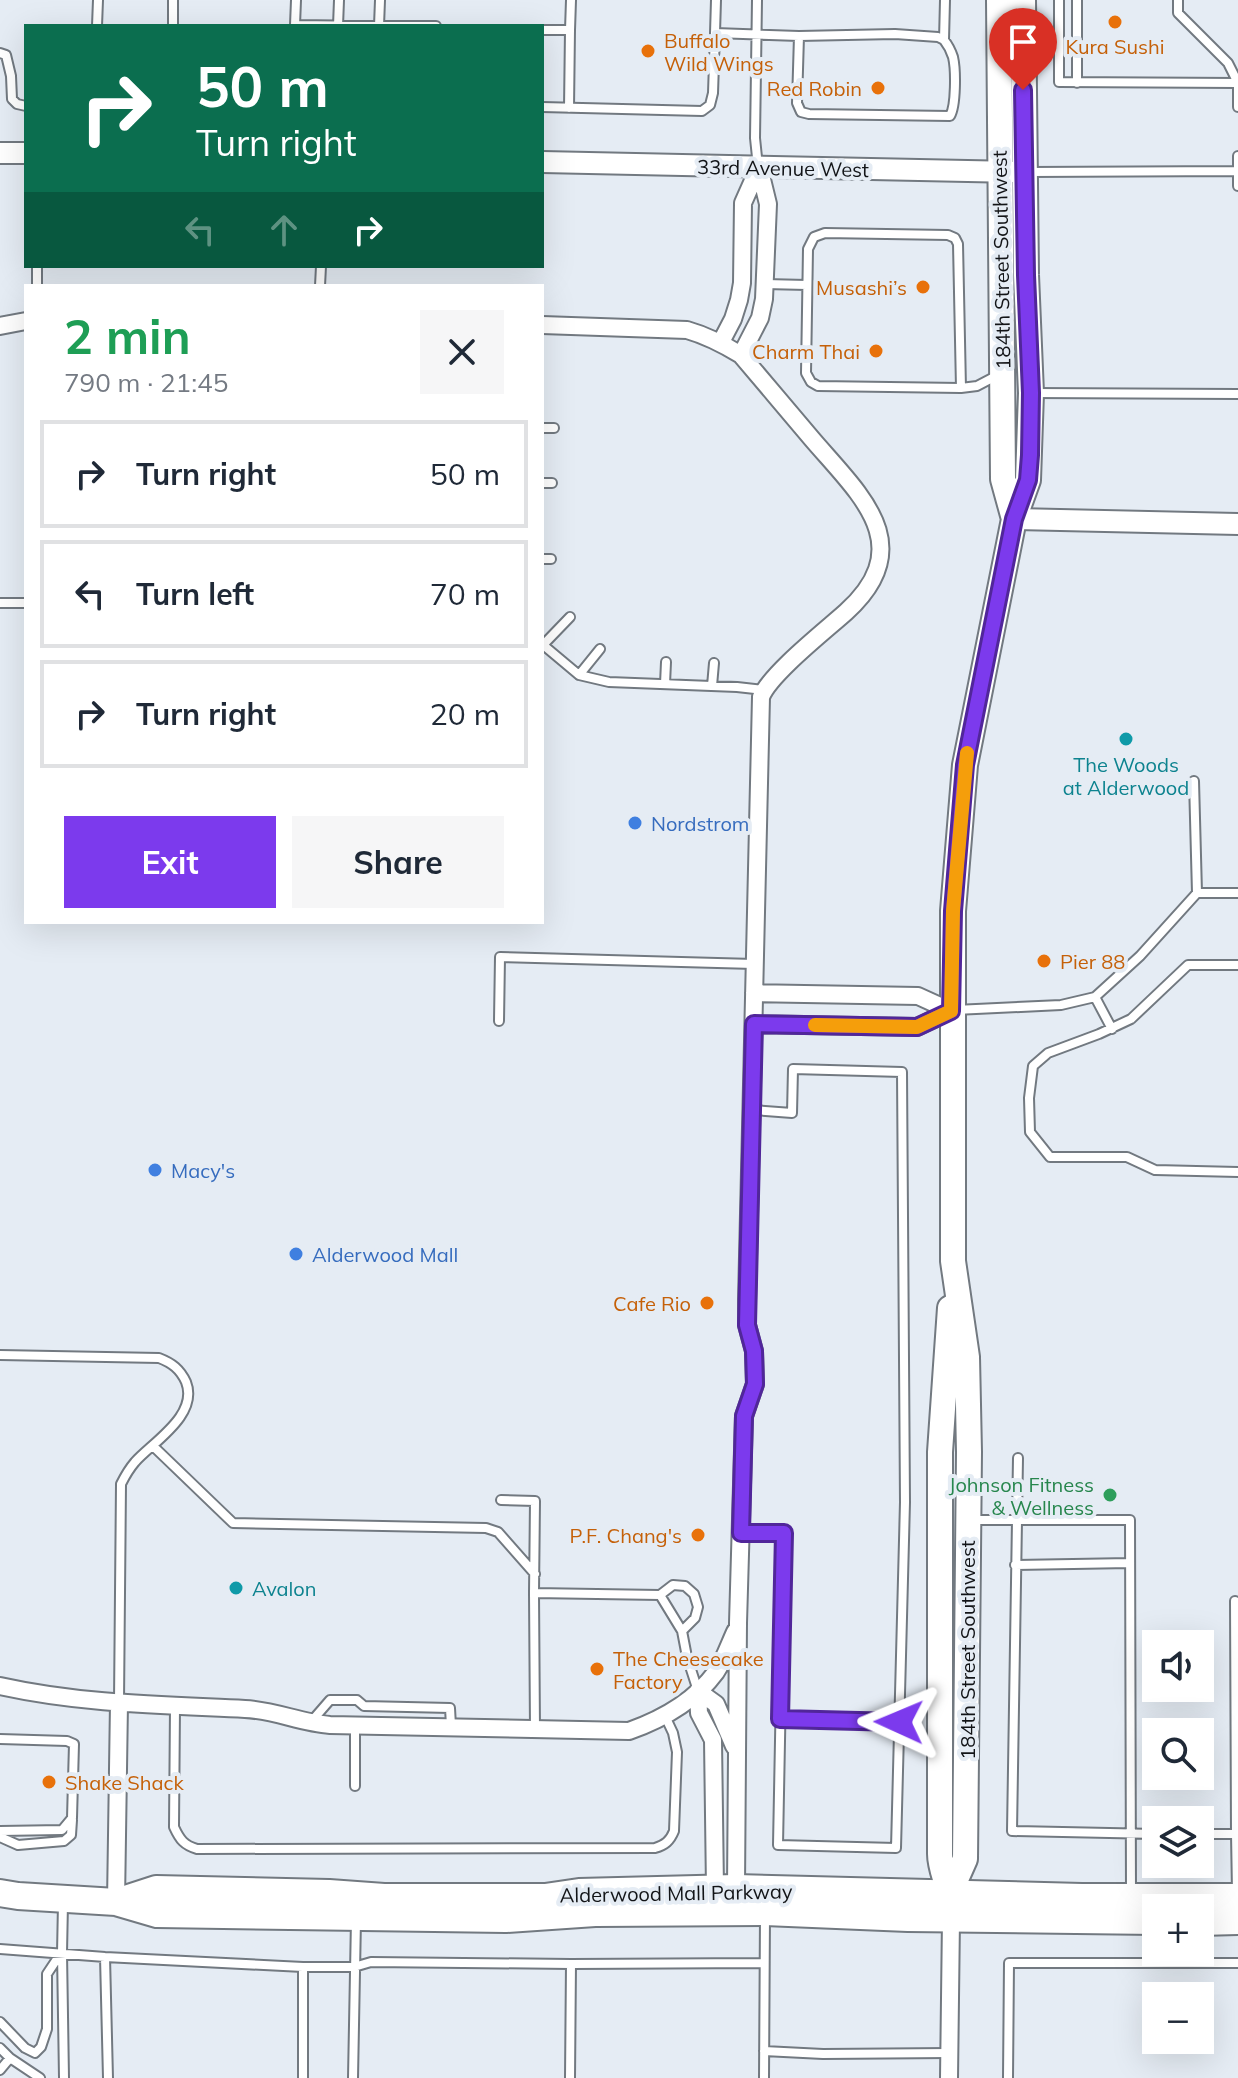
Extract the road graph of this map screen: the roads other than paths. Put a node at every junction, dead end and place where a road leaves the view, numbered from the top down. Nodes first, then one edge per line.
1 (98, 0) edge
2 (173, 0) edge
3 (296, 0) edge
4 (339, 0) edge
5 (380, 0) edge
6 (571, 0) edge
7 (716, 0) edge
8 (757, 0) edge
9 (945, 0) edge
10 (999, 0) edge
11 (1023, 0) edge
12 (1059, 0) edge
13 (1077, 0) edge
14 (1178, 0) edge
15 (97, 24) edge
16 (173, 24) edge
17 (295, 24) edge
18 (338, 24) edge
19 (379, 24) edge
20 (544, 30) edge
21 (570, 30) junction
22 (715, 33) junction
23 (756, 34) junction
24 (799, 36) junction
25 (944, 40) junction
26 (0, 53) edge
27 (1228, 63) junction
28 (1238, 63) edge
29 (1077, 83) junction
30 (1238, 83) edge
31 (24, 106) edge
32 (544, 107) edge
33 (1238, 107) edge
34 (569, 108) junction
35 (24, 153) edge
36 (0, 154) edge
37 (1238, 156) edge
38 (544, 162) edge
39 (759, 167) junction
40 (1238, 171) edge
41 (1012, 173) junction
42 (1238, 186) edge
43 (765, 284) junction
44 (807, 285) junction
45 (24, 321) edge
46 (544, 325) edge
47 (0, 326) edge
48 (721, 342) junction
49 (741, 355) junction
50 (1003, 371) junction
51 (961, 388) junction
52 (1031, 393) junction
53 (1238, 394) edge
54 (544, 428) edge
55 (554, 428) dead end
56 (544, 483) edge
57 (552, 483) dead end
58 (1014, 519) junction
59 (1238, 524) edge
60 (0, 603) edge
61 (24, 603) edge
62 (570, 617) dead end
63 (544, 643) edge
64 (544, 647) edge
65 (600, 649) dead end
66 (666, 662) dead end
67 (714, 663) dead end
68 (579, 675) junction
69 (665, 684) junction
70 (712, 686) junction
71 (764, 690) junction
72 (1194, 781) dead end
73 (1197, 893) junction
74 (1238, 893) edge
75 (754, 964) junction
76 (1238, 965) edge
77 (754, 993) junction
78 (1095, 997) junction
79 (951, 1011) junction
80 (499, 1021) dead end
81 (754, 1024) junction
82 (1112, 1029) junction
83 (753, 1110) junction
84 (1238, 1172) edge
85 (953, 1261) junction
86 (0, 1355) edge
87 (153, 1446) junction
88 (940, 1452) junction
89 (1018, 1458) dead end
90 (501, 1500) dead end
91 (968, 1520) junction
92 (1016, 1520) junction
93 (741, 1533) junction
94 (1130, 1563) junction
95 (1015, 1565) junction
96 (535, 1574) junction
97 (941, 1581) junction
98 (534, 1593) junction
99 (660, 1595) junction
100 (1235, 1601) dead end
101 (738, 1623) junction
102 (682, 1631) junction
103 (0, 1686) edge
104 (698, 1691) junction
105 (119, 1703) junction
106 (364, 1706) junction
107 (175, 1707) junction
108 (665, 1716) junction
109 (780, 1719) junction
110 (899, 1722) junction
111 (309, 1723) junction
112 (359, 1725) junction
113 (451, 1726) junction
114 (535, 1730) junction
115 (0, 1739) edge
116 (738, 1755) junction
117 (355, 1786) dead end
118 (72, 1818) junction
119 (0, 1834) edge
120 (1130, 1834) junction
121 (1142, 1834) edge
122 (1214, 1834) edge
123 (1236, 1834) junction
124 (725, 1889) junction
125 (0, 1893) edge
126 (1131, 1896) junction
127 (1238, 1897) edge
128 (63, 1899) junction
129 (116, 1902) junction
130 (357, 1906) junction
131 (950, 1906) junction
132 (765, 1912) junction
133 (1142, 1920) edge
134 (1238, 1921) edge
135 (1214, 1922) edge
136 (0, 1949) edge
137 (62, 1953) junction
138 (105, 1957) junction
139 (764, 1963) junction
140 (1238, 1963) edge
141 (571, 1964) junction
142 (303, 1967) junction
143 (354, 1967) junction
144 (0, 2022) edge
145 (0, 2048) edge
146 (764, 2051) junction
147 (950, 2053) junction
148 (10, 2058) junction
149 (0, 2070) edge
150 (40, 2078) edge
151 (64, 2078) edge
152 (108, 2078) edge
153 (303, 2078) edge
154 (353, 2078) edge
155 (570, 2078) edge
156 (764, 2078) edge
157 (949, 2078) edge
158 (1008, 2078) edge

1 - 15 lane
2 - 16 lane
3 - 17 lane
4 - 18 lane
5 - 19 lane
6 - 21 lane
7 - 22 lane
8 - 23 lane
9 - 25 lane
10 - 41 main road, 184th Street Southwest
11 - 41 main road, 184th Street Southwest
12 - 29 lane
13 - 29 lane
14 - 27 lane
20 - 21 lane
21 - 34 lane
22 - 23 lane
22 - 34 lane
23 - 24 lane
23 - 39 lane
24 - 25 lane
24 - 25 lane
26 - 31 lane
27 - 28 lane
27 - 30 lane
29 - 30 lane
30 - 33 lane
32 - 34 lane
35 - 36 street
37 - 40 lane
38 - 39 street, 33rd Avenue West
39 - 41 street, 33rd Avenue West
39 - 43 street
39 - 48 street
40 - 41 lane
40 - 42 lane
41 - 50 main road, 184th Street Southwest
41 - 52 main road, 184th Street Southwest
43 - 44 lane
43 - 49 street
44 - 51 lane
44 - 51 lane
45 - 47 street
46 - 48 street
48 - 49 street
49 - 71 street
50 - 51 lane
50 - 58 main road, 184th Street Southwest
52 - 53 lane
52 - 58 main road, 184th Street Southwest
54 - 55 lane
56 - 57 lane
58 - 59 street
58 - 79 main road, 184th Street Southwest
60 - 61 lane
62 - 63 lane
64 - 68 lane
65 - 68 lane
66 - 69 lane
67 - 70 lane
68 - 69 lane
69 - 70 lane
70 - 71 lane
71 - 75 street
72 - 73 lane
73 - 74 lane
73 - 78 lane
75 - 77 street
75 - 80 lane
76 - 82 lane
77 - 79 street
77 - 81 street
78 - 79 lane
78 - 82 lane
79 - 81 street
79 - 85 main road, 184th Street Southwest
81 - 83 street
82 - 84 lane
83 - 93 street
83 - 110 lane
85 - 88 main road, 184th Street Southwest
85 - 91 main road, 184th Street Southwest
86 - 87 lane
87 - 96 lane
87 - 105 lane
88 - 91 main road
88 - 97 main road, 184th Street Southwest
89 - 92 lane
90 - 96 lane
91 - 92 lane
91 - 97 main road
91 - 131 main road, 184th Street Southwest
92 - 94 lane
92 - 95 lane
93 - 101 street
93 - 109 lane
94 - 95 lane
94 - 120 lane
95 - 120 lane
96 - 98 lane
97 - 131 main road, 184th Street Southwest
98 - 99 lane
98 - 114 lane
99 - 102 lane
99 - 102 lane
100 - 123 lane
101 - 104 street
101 - 116 street
102 - 104 lane
103 - 105 street
104 - 108 street
104 - 116 street
104 - 124 street
105 - 107 street
105 - 129 street
106 - 111 lane
106 - 112 lane
106 - 113 lane
107 - 108 lane
107 - 111 street
108 - 114 street
109 - 110 lane
109 - 110 lane
111 - 112 street
112 - 113 street
112 - 117 lane
113 - 114 street
115 - 118 lane
116 - 124 street
118 - 119 lane
118 - 119 lane
120 - 121 lane
120 - 126 lane
122 - 123 lane
123 - 127 lane
124 - 130 main road, Alderwood Mall Parkway
124 - 131 main road, Alderwood Mall Parkway
125 - 128 main road, Alderwood Mall Parkway
126 - 127 main road, Alderwood Mall Parkway
126 - 131 main road, Alderwood Mall Parkway
128 - 129 main road, Alderwood Mall Parkway
128 - 137 lane
129 - 130 main road, Alderwood Mall Parkway
130 - 132 main road, Alderwood Mall Parkway
130 - 143 lane
131 - 132 main road, Alderwood Mall Parkway
131 - 133 main road, Alderwood Mall Parkway
131 - 147 street, 184th Street Southwest
132 - 139 lane
134 - 135 main road
136 - 137 lane
137 - 138 lane
137 - 144 lane
137 - 151 lane
138 - 142 lane
138 - 152 lane
139 - 141 lane
139 - 146 lane
140 - 158 lane
141 - 143 lane
141 - 155 lane
142 - 143 lane
142 - 153 lane
143 - 154 lane
145 - 148 lane
146 - 147 lane
146 - 156 lane
147 - 157 street, 184th Street Southwest
148 - 149 lane
148 - 150 lane

